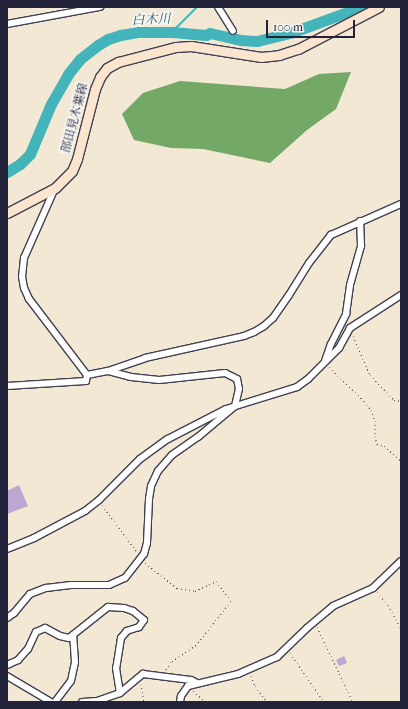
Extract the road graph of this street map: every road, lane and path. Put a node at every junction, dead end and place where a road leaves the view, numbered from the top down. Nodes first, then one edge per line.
1 (100, 7) edge
2 (218, 7) edge
3 (379, 7) edge
4 (7, 24) edge
5 (232, 31) dead end
6 (55, 188) junction
7 (401, 204) edge
8 (7, 212) edge
9 (360, 221) junction
10 (401, 295) edge
11 (350, 328) junction
12 (325, 363) junction
13 (108, 371) junction
14 (87, 375) junction
15 (7, 386) edge
16 (401, 399) edge
17 (235, 406) junction
18 (401, 461) edge
19 (99, 500) junction
20 (7, 550) edge
21 (139, 555) dead end
22 (401, 560) edge
23 (144, 561) dead end
24 (373, 588) junction
25 (7, 618) edge
26 (314, 622) junction
27 (401, 628) edge
28 (73, 635) junction
29 (286, 649) junction
30 (7, 665) edge
31 (248, 670) junction
32 (7, 676) edge
33 (140, 676) junction
34 (161, 676) junction
35 (197, 683) junction
36 (188, 686) junction
37 (120, 693) junction
38 (51, 702) edge
39 (55, 702) edge
40 (82, 702) edge
41 (144, 702) edge
42 (180, 702) edge
43 (206, 702) edge
44 (267, 702) edge
45 (324, 702) edge
46 (353, 702) edge

1 - 4 street
2 - 5 street
3 - 6 main road, 部田見木葉線
6 - 8 main road, 部田見木葉線
6 - 14 street
7 - 9 street
9 - 12 street
9 - 13 street
10 - 11 street
11 - 12 street
11 - 16 path
12 - 17 street
12 - 18 path
13 - 14 street
13 - 17 street
14 - 15 street
17 - 19 street
17 - 25 street
19 - 20 street
19 - 21 path
22 - 24 street
23 - 34 path
24 - 26 street
24 - 27 path
26 - 29 street
26 - 46 path
28 - 30 street
28 - 37 street
28 - 39 street
29 - 31 street
29 - 45 path
31 - 35 street
31 - 44 path
32 - 38 street
33 - 34 street
33 - 37 street
33 - 41 path
34 - 35 street
35 - 36 street
36 - 42 street
36 - 43 path
37 - 40 street

